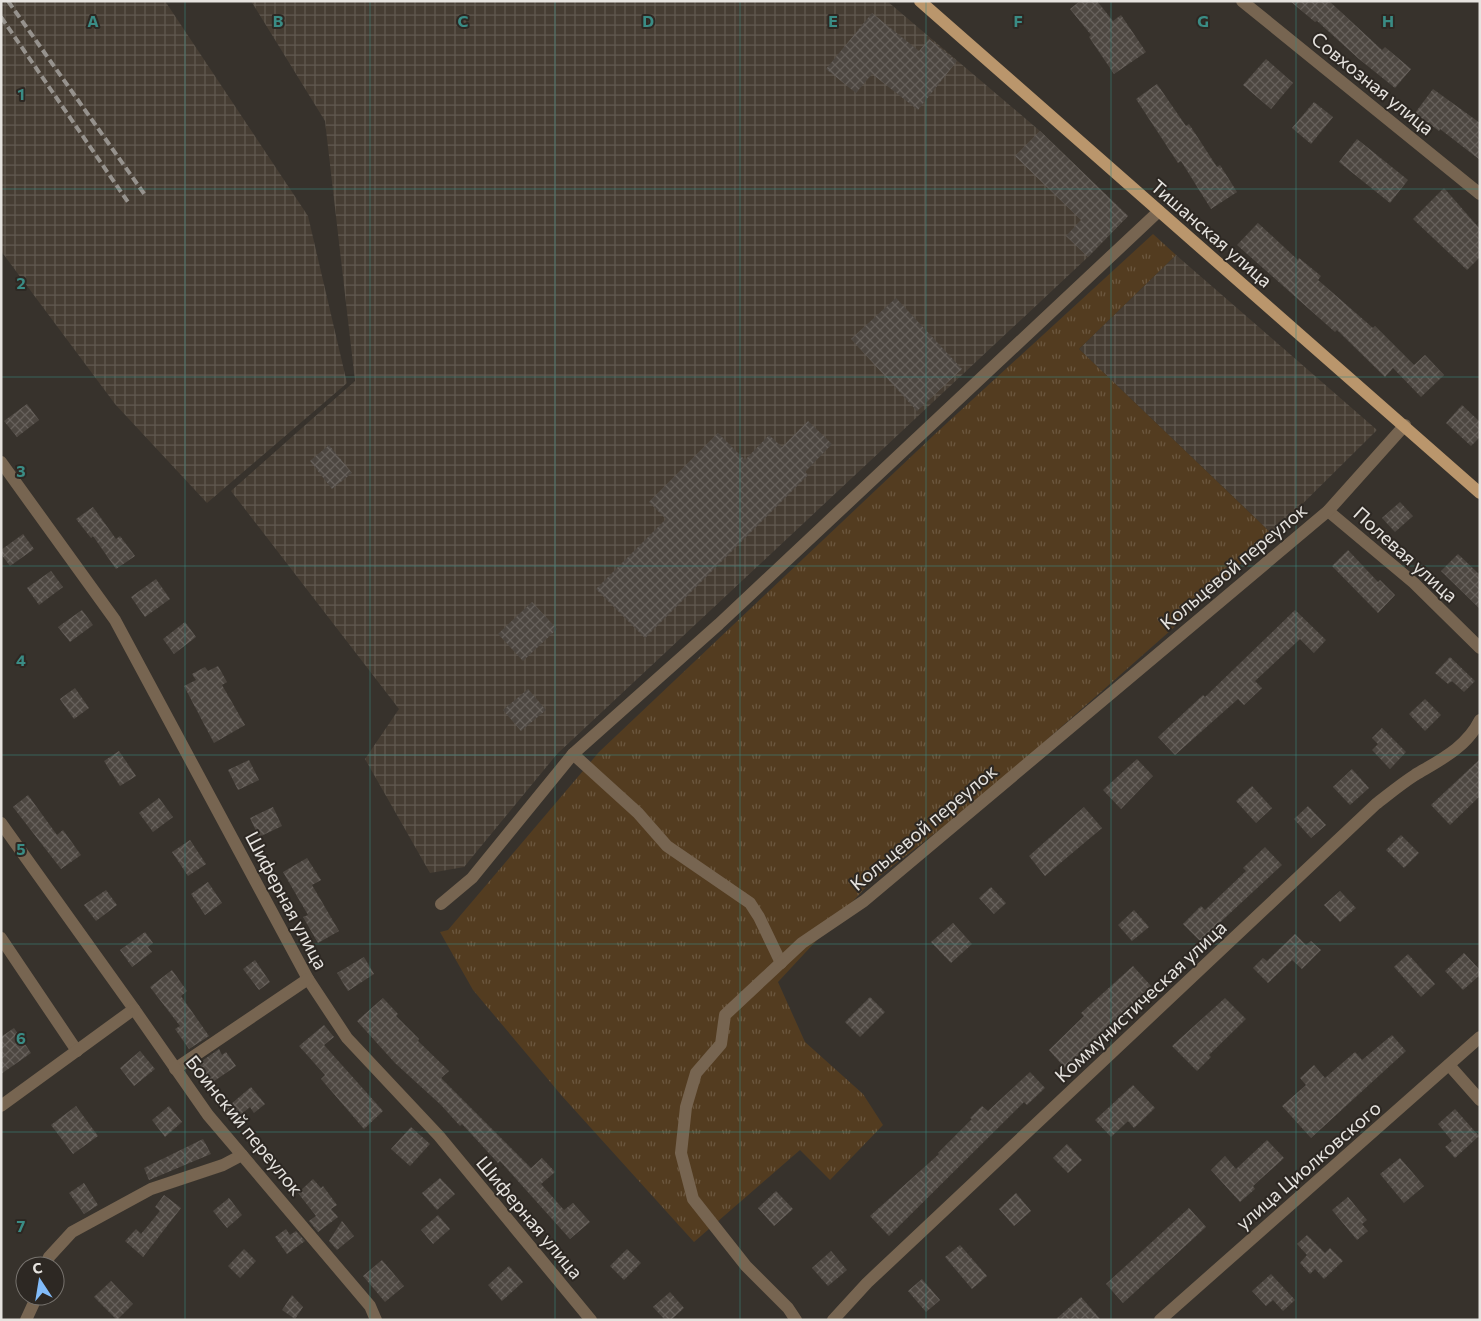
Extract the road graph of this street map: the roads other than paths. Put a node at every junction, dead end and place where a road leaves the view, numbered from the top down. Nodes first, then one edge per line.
1 (920, 1) edge
2 (1242, 1) edge
3 (1480, 194) edge
4 (1158, 211) junction
5 (1405, 425) junction
6 (1, 462) edge
7 (1480, 493) edge
8 (1328, 511) junction
9 (1480, 648) edge
10 (1480, 720) edge
11 (573, 754) junction
12 (1, 824) edge
13 (441, 904) dead end
14 (1, 938) edge
15 (780, 963) junction
16 (308, 979) junction
17 (134, 1010) junction
18 (1480, 1037) edge
19 (77, 1051) junction
20 (1449, 1065) junction
21 (175, 1069) junction
22 (1480, 1100) edge
23 (1, 1106) edge
24 (242, 1155) junction
25 (49, 1256) edge
26 (32, 1306) edge
27 (26, 1320) edge
28 (376, 1320) edge
29 (591, 1320) edge
30 (796, 1320) edge
31 (833, 1320) edge
32 (1160, 1320) edge

1 - 4 main road, Тишанская улица
2 - 3 street, Совхозная улица
4 - 5 main road, Тишанская улица
4 - 11 street
5 - 7 main road, Тишанская улица
5 - 8 street, Кольцевой переулок
6 - 16 street, Шиферная улица
8 - 9 street, Полевая улица
8 - 15 street, Кольцевой переулок
10 - 31 street, Коммунистическая улица
11 - 13 street
11 - 15 street
12 - 17 street, Боинский переулок
14 - 19 street
15 - 30 street, Кольцевой переулок
16 - 21 street
16 - 29 street, Шиферная улица
17 - 19 street
17 - 21 street, Боинский переулок
18 - 20 street, улица Циолковского
19 - 23 street
20 - 22 street
20 - 32 street, улица Циолковского
21 - 24 street, Боинский переулок
24 - 25 street
24 - 28 street, Боинский переулок
26 - 27 street

